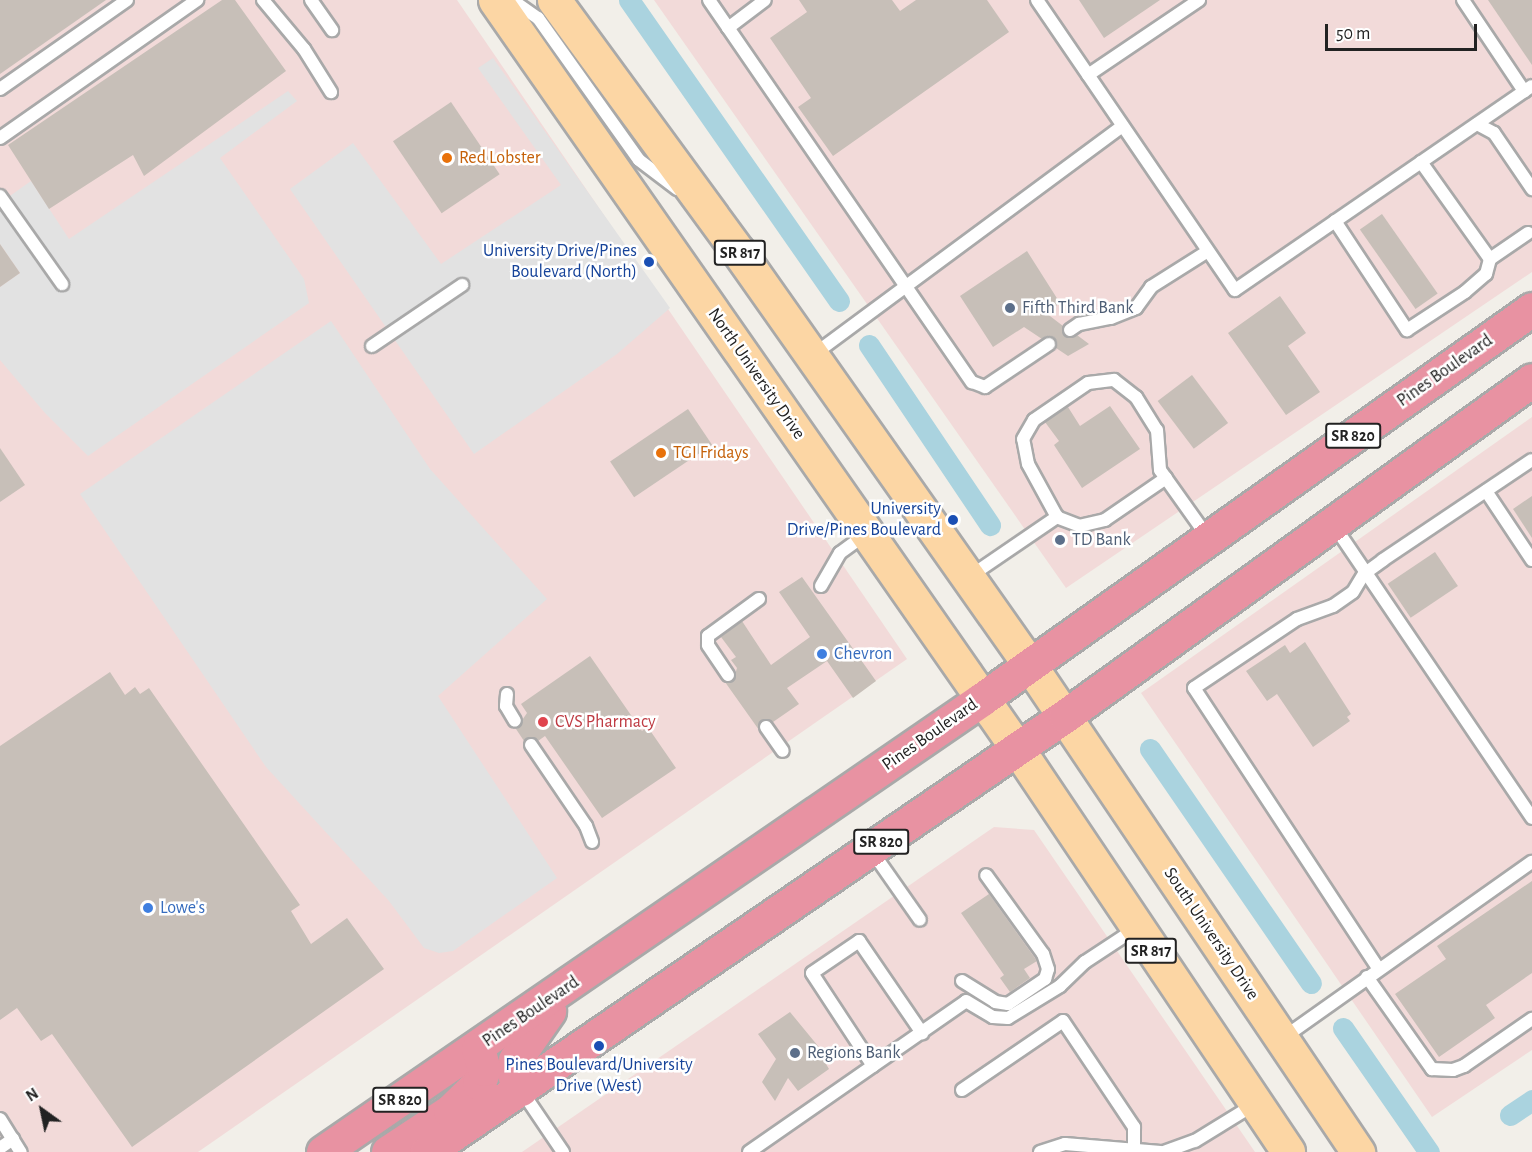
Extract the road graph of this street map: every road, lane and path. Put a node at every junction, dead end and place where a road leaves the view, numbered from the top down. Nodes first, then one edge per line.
1 (127, 0) edge
2 (197, 0) edge
3 (263, 0) edge
4 (311, 0) edge
5 (495, 0) edge
6 (512, 0) edge
7 (554, 0) edge
8 (709, 0) edge
9 (765, 0) edge
10 (1037, 0) edge
11 (1199, 0) edge
12 (1463, 0) edge
13 (728, 28) junction
14 (332, 30) dead end
15 (1088, 75) junction
16 (0, 89) edge
17 (1528, 89) edge
18 (331, 92) dead end
19 (1477, 124) junction
20 (1124, 126) junction
21 (0, 138) edge
22 (1421, 162) junction
23 (1532, 189) edge
24 (0, 196) edge
25 (711, 216) junction
26 (1335, 222) junction
27 (1528, 233) dead end
28 (1208, 251) junction
29 (1490, 259) junction
30 (62, 284) dead end
31 (462, 285) dead end
32 (906, 286) junction
33 (1532, 309) edge
34 (1070, 330) dead end
35 (1050, 344) dead end
36 (372, 346) dead end
37 (812, 356) junction
38 (1532, 356) edge
39 (1532, 380) edge
40 (1532, 460) edge
41 (1408, 471) junction
42 (1166, 478) junction
43 (1486, 491) junction
44 (1057, 517) junction
45 (1333, 524) junction
46 (867, 534) junction
47 (1209, 539) junction
48 (1532, 560) edge
49 (1364, 574) junction
50 (968, 578) junction
51 (821, 586) dead end
52 (759, 599) dead end
53 (1029, 664) junction
54 (728, 675) dead end
55 (507, 694) dead end
56 (982, 699) junction
57 (1065, 716) junction
58 (515, 721) dead end
59 (766, 727) dead end
60 (531, 745) dead end
61 (1017, 748) junction
62 (783, 751) dead end
63 (1532, 819) edge
64 (592, 842) dead end
65 (870, 849) junction
66 (1532, 862) edge
67 (986, 875) dead end
68 (920, 920) dead end
69 (1136, 928) junction
70 (1378, 968) junction
71 (1367, 977) junction
72 (962, 981) dead end
73 (564, 990) junction
74 (1532, 1019) edge
75 (922, 1033) junction
76 (1282, 1039) junction
77 (478, 1049) junction
78 (873, 1066) junction
79 (521, 1089) junction
80 (962, 1090) dead end
81 (1256, 1104) junction
82 (0, 1119) edge
83 (13, 1139) junction
84 (0, 1148) edge
85 (1134, 1149) junction
86 (21, 1152) edge
87 (323, 1152) edge
88 (388, 1152) edge
89 (427, 1152) edge
90 (563, 1152) edge
91 (749, 1152) edge
92 (1040, 1152) edge
93 (1162, 1152) edge
94 (1288, 1152) edge
95 (1358, 1152) edge

1 - 16 lane
2 - 21 lane
3 - 18 lane
4 - 14 lane
5 - 46 main road, North University Drive / SR 817
6 - 25 lane
7 - 25 main road, SR 817
8 - 13 lane
9 - 13 lane
10 - 15 lane
11 - 15 lane
12 - 17 lane
13 - 32 lane
15 - 20 lane
17 - 19 lane
19 - 22 lane
19 - 23 lane
20 - 28 lane
20 - 32 lane
22 - 26 lane
22 - 29 lane
24 - 30 lane
25 - 37 main road, SR 817
26 - 28 lane
26 - 29 lane
27 - 29 lane
28 - 34 lane
31 - 36 lane
32 - 35 lane
32 - 37 lane
33 - 47 highway, Pines Boulevard / SR 820
37 - 50 main road, SR 817
38 - 41 highway
39 - 41 highway, SR 820
40 - 43 lane
41 - 45 highway, SR 820
42 - 44 lane
42 - 44 lane
42 - 47 lane
43 - 48 lane
43 - 49 lane
44 - 50 lane
45 - 49 lane
45 - 57 highway, SR 820
46 - 51 lane
46 - 56 main road, North University Drive / SR 817
47 - 53 highway, Pines Boulevard / SR 820
49 - 63 lane
49 - 70 lane
50 - 53 main road, SR 817
52 - 54 lane
53 - 56 highway, Pines Boulevard / SR 820
53 - 57 main road, SR 817
55 - 58 lane
56 - 61 main road, North University Drive / SR 817
56 - 73 highway, Pines Boulevard / SR 820
57 - 61 highway, SR 820
57 - 76 main road, South University Drive / SR 817
59 - 62 lane
60 - 64 lane
61 - 65 highway, SR 820
61 - 69 main road, SR 817
65 - 68 lane
65 - 79 highway, SR 820
66 - 70 lane
67 - 72 lane
69 - 75 lane
69 - 81 main road, SR 817
70 - 71 lane
71 - 74 lane
71 - 76 lane
73 - 77 highway, Pines Boulevard / SR 820
73 - 79 highway
75 - 78 lane
75 - 78 lane
76 - 95 main road, South University Drive / SR 817
77 - 87 highway, Pines Boulevard / SR 820
77 - 88 highway
78 - 91 lane
79 - 89 highway, SR 820
79 - 90 lane
80 - 85 lane
81 - 93 lane
81 - 94 main road, SR 817
82 - 83 lane
83 - 84 lane
83 - 86 lane
85 - 92 lane
85 - 93 lane

